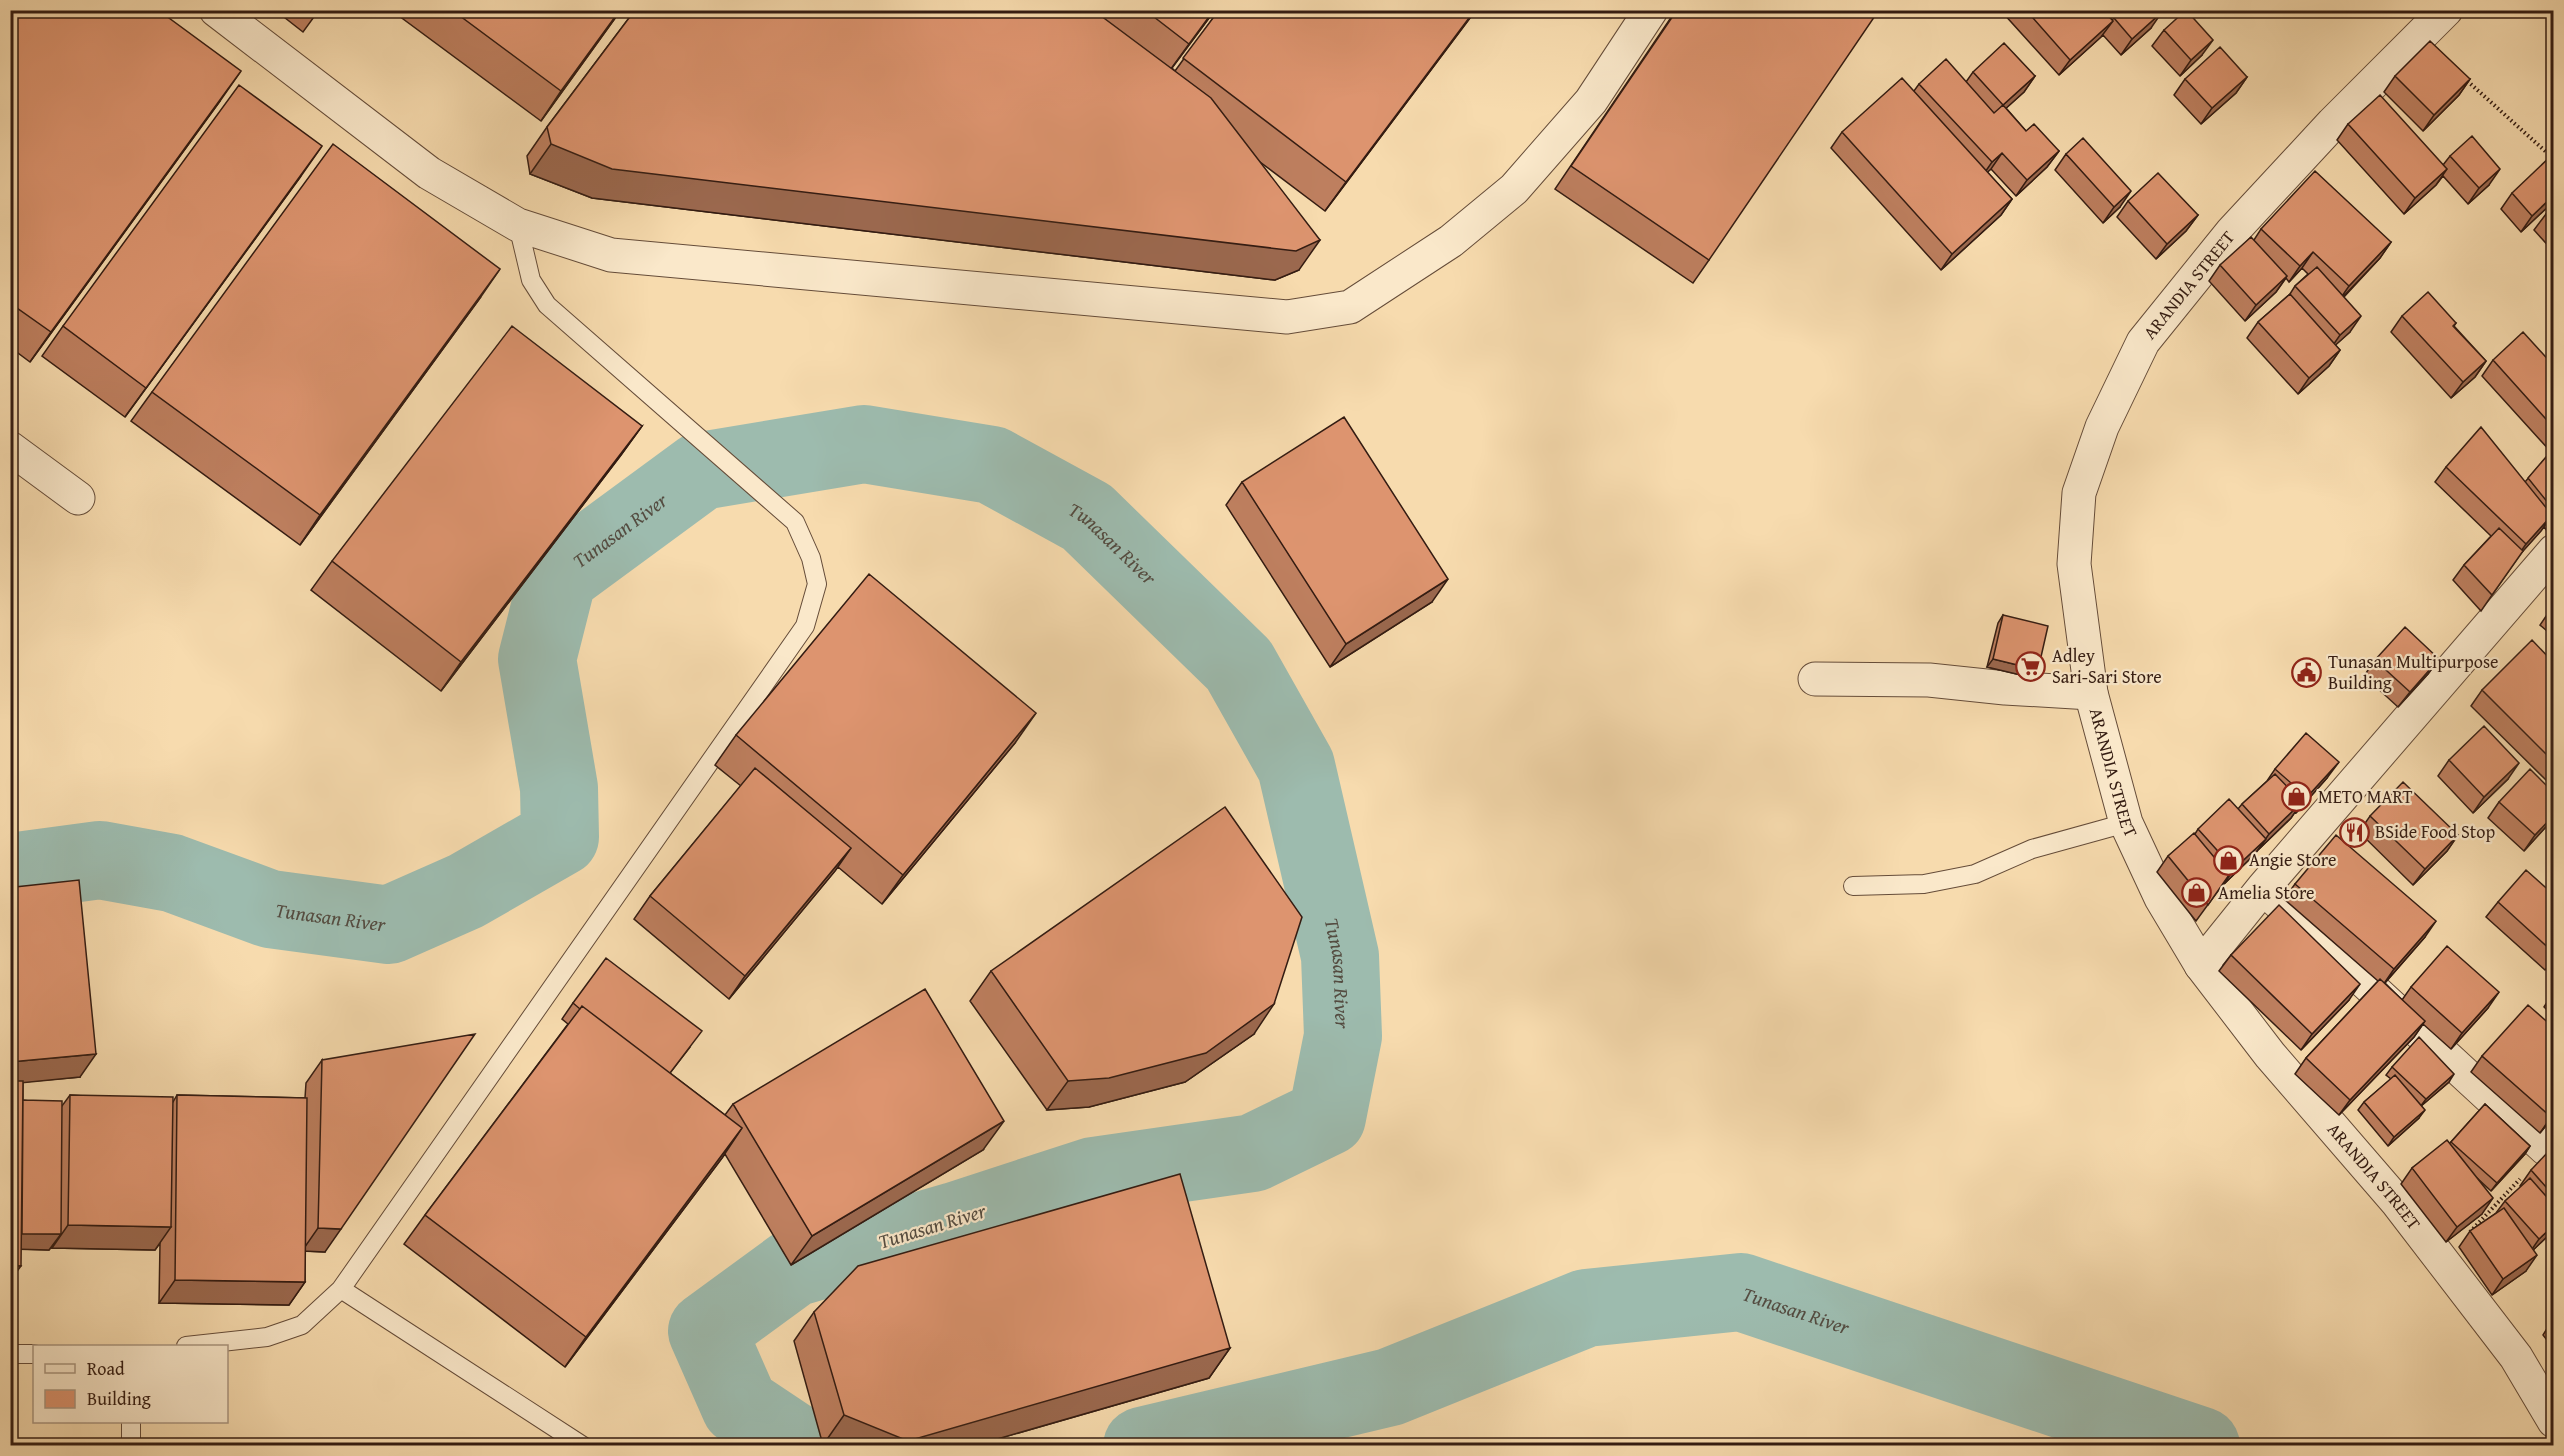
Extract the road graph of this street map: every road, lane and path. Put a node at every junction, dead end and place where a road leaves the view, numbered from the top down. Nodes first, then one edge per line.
1 (216, 10) edge
2 (1651, 10) edge
3 (2446, 10) edge
4 (2420, 37) junction
5 (2553, 159) edge
6 (518, 225) junction
7 (10, 448) edge
8 (78, 498) dead end
9 (2553, 551) edge
10 (1815, 679) dead end
11 (2091, 693) junction
12 (2126, 823) junction
13 (1853, 886) dead end
14 (2263, 888) junction
15 (2201, 965) junction
16 (2550, 1149) edge
17 (2440, 1259) junction
18 (340, 1289) junction
19 (202, 1345) edge
20 (10, 1354) edge
21 (33, 1354) edge
22 (2553, 1421) edge
23 (130, 1423) edge
24 (131, 1446) edge
25 (583, 1446) edge

1 - 6 street
2 - 6 street
3 - 4 street, ARANDIA STREET
4 - 5 path
4 - 11 street, ARANDIA STREET
6 - 18 lane
7 - 8 street
9 - 14 street
10 - 11 street
11 - 12 street, ARANDIA STREET
12 - 13 lane
12 - 15 street, ARANDIA STREET
14 - 15 street
14 - 16 street
15 - 17 street, ARANDIA STREET
16 - 17 path
17 - 22 street, ARANDIA STREET
18 - 19 lane
18 - 25 lane
20 - 21 lane
23 - 24 lane

